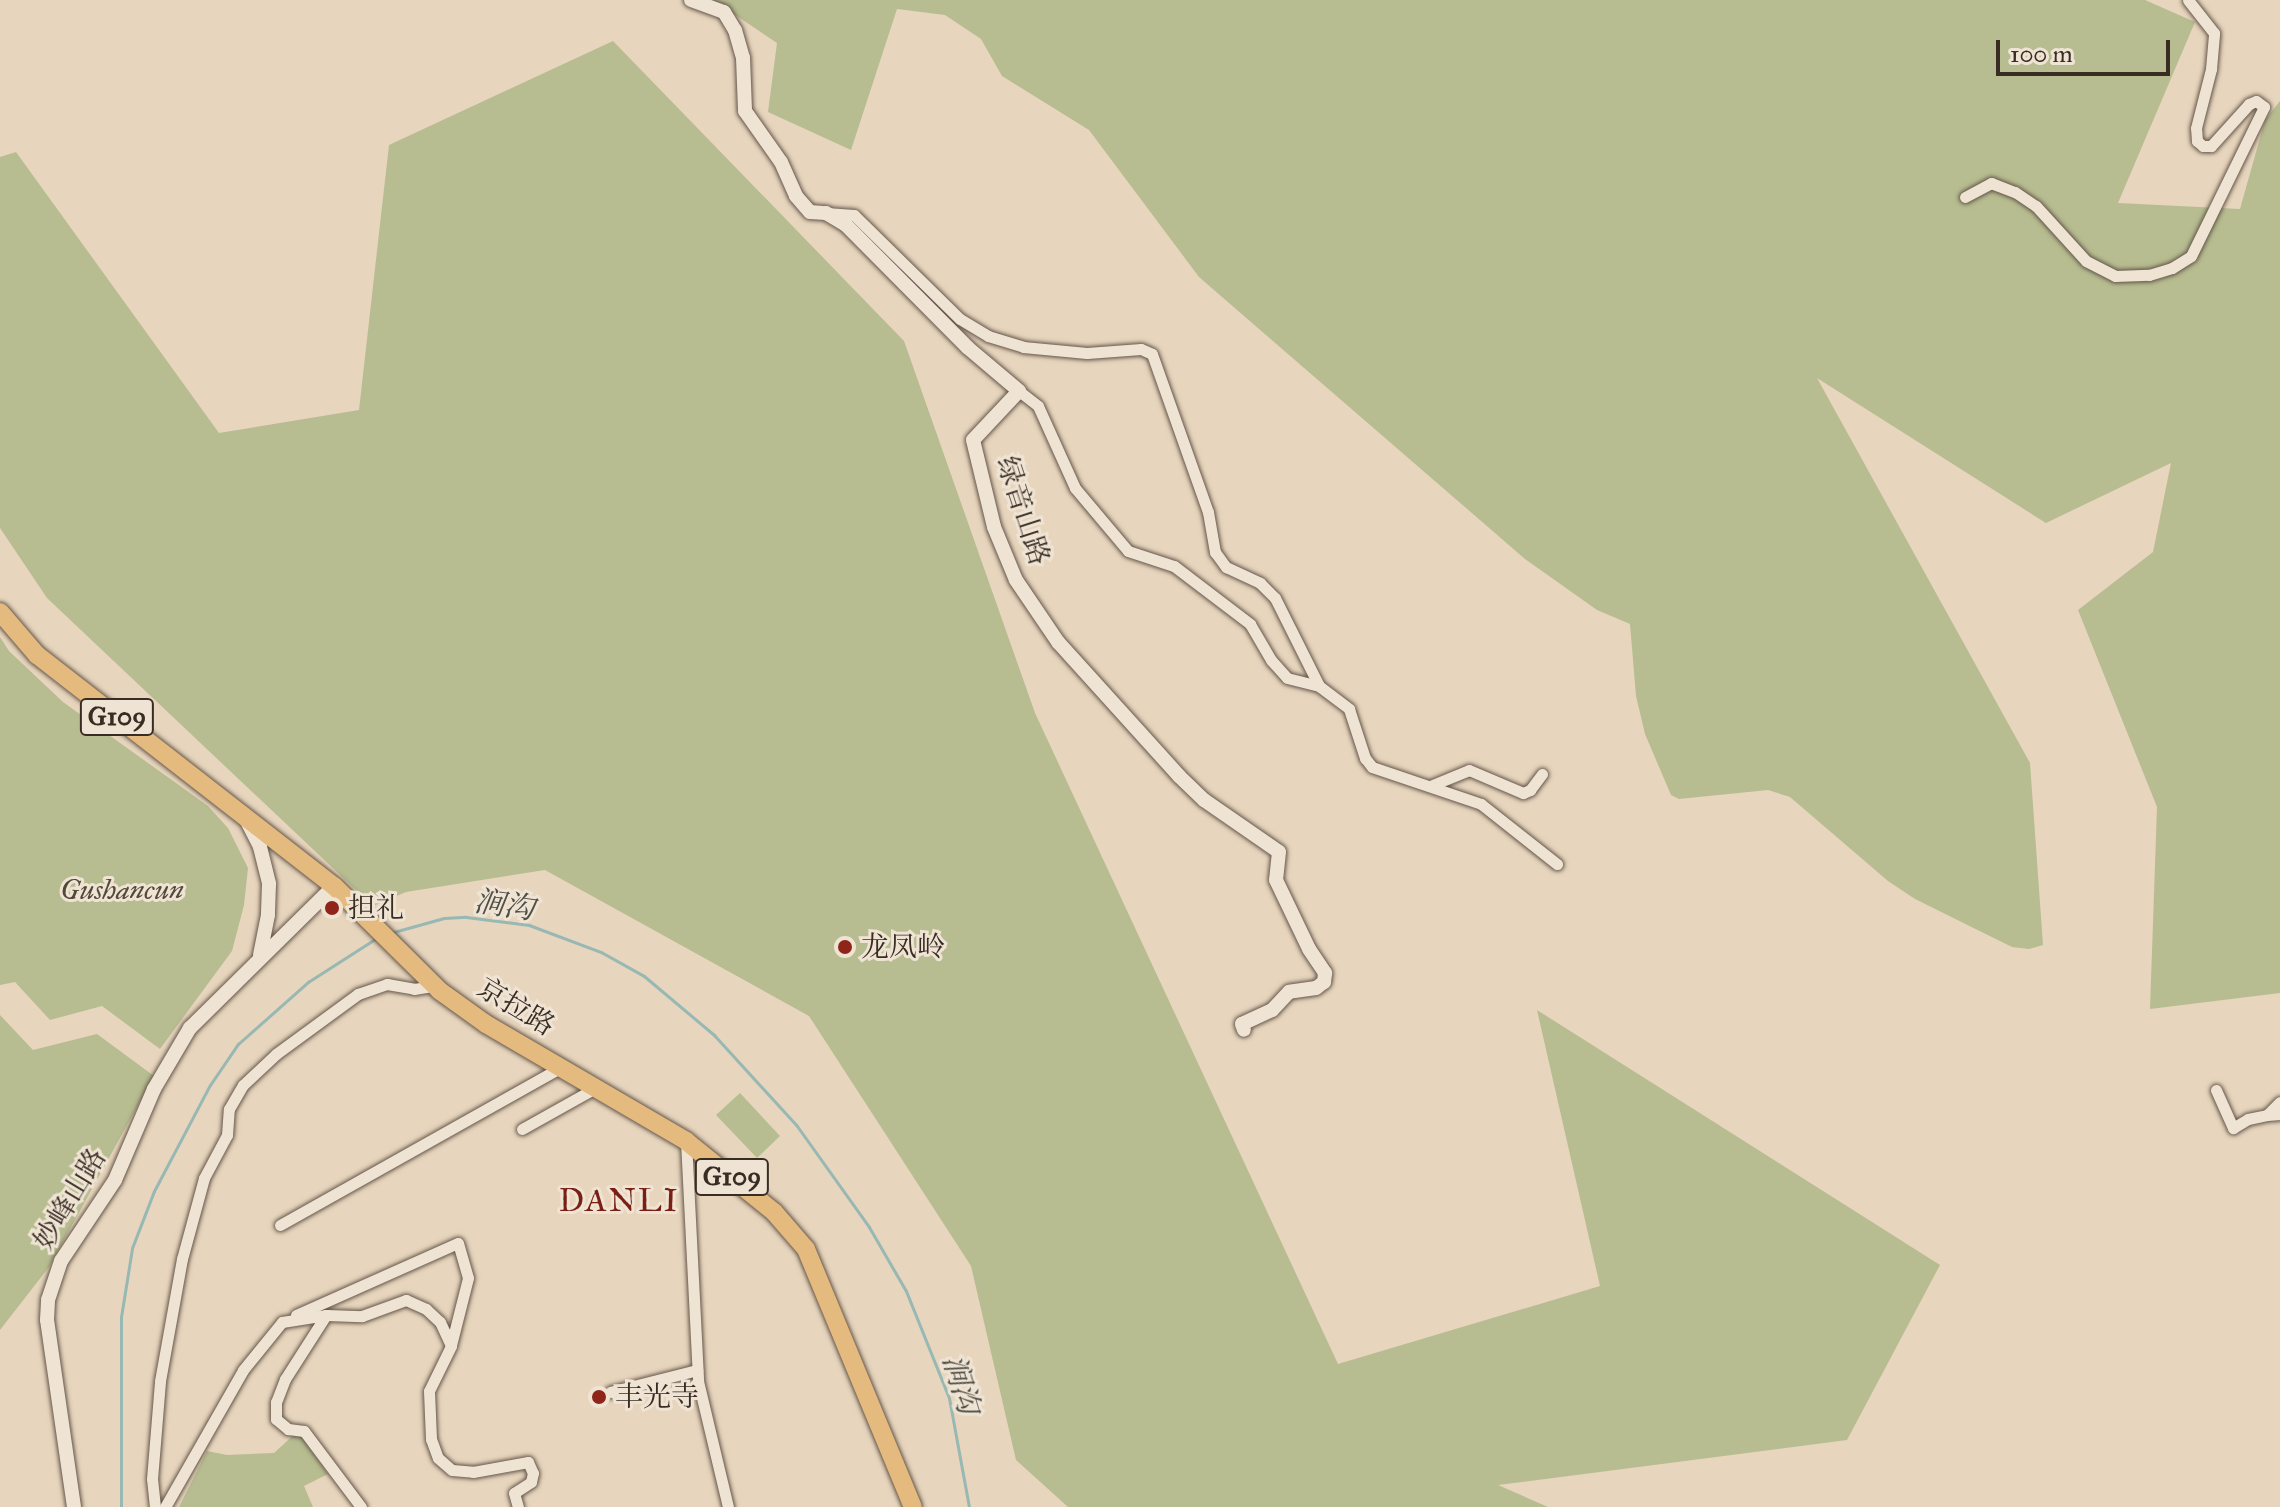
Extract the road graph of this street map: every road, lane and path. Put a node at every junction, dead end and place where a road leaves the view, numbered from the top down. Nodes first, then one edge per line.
1 (691, 0) edge
2 (2188, 0) edge
3 (1965, 197) dead end
4 (826, 213) junction
5 (1019, 391) junction
6 (0, 612) edge
7 (1319, 686) junction
8 (1542, 774) dead end
9 (1430, 786) junction
10 (243, 813) junction
11 (1557, 864) dead end
12 (339, 890) junction
13 (259, 958) junction
14 (434, 986) junction
15 (1244, 1030) dead end
16 (561, 1067) junction
17 (597, 1087) junction
18 (2216, 1090) dead end
19 (2280, 1102) edge
20 (2280, 1114) edge
21 (2267, 1115) junction
22 (522, 1129) dead end
23 (686, 1141) junction
24 (280, 1225) dead end
25 (326, 1315) junction
26 (282, 1322) junction
27 (451, 1346) junction
28 (697, 1370) junction
29 (610, 1392) dead end
30 (74, 1507) edge
31 (155, 1507) edge
32 (165, 1507) edge
33 (361, 1507) edge
34 (518, 1507) edge
35 (728, 1507) edge
36 (913, 1507) edge

1 - 4 street
2 - 3 street
4 - 5 street
4 - 7 street
5 - 7 street
5 - 15 street, 绿音山路
6 - 10 highway, 京拉路 / G109
7 - 9 street
8 - 9 street
9 - 11 street
10 - 12 highway, 京拉路 / G109
10 - 13 street
12 - 13 street, 妙峰山路
12 - 14 highway, 京拉路 / G109
13 - 30 street, 妙峰山路
14 - 16 highway, 京拉路 / G109
14 - 31 street
16 - 17 highway, 京拉路 / G109
16 - 24 street
17 - 22 street
17 - 23 highway, 京拉路 / G109
18 - 21 street
19 - 21 street
20 - 21 street
23 - 28 street
23 - 36 highway, 京拉路 / G109
25 - 26 street
25 - 27 street
25 - 33 street
26 - 27 street
26 - 32 street
27 - 34 street
28 - 29 street
28 - 35 street

